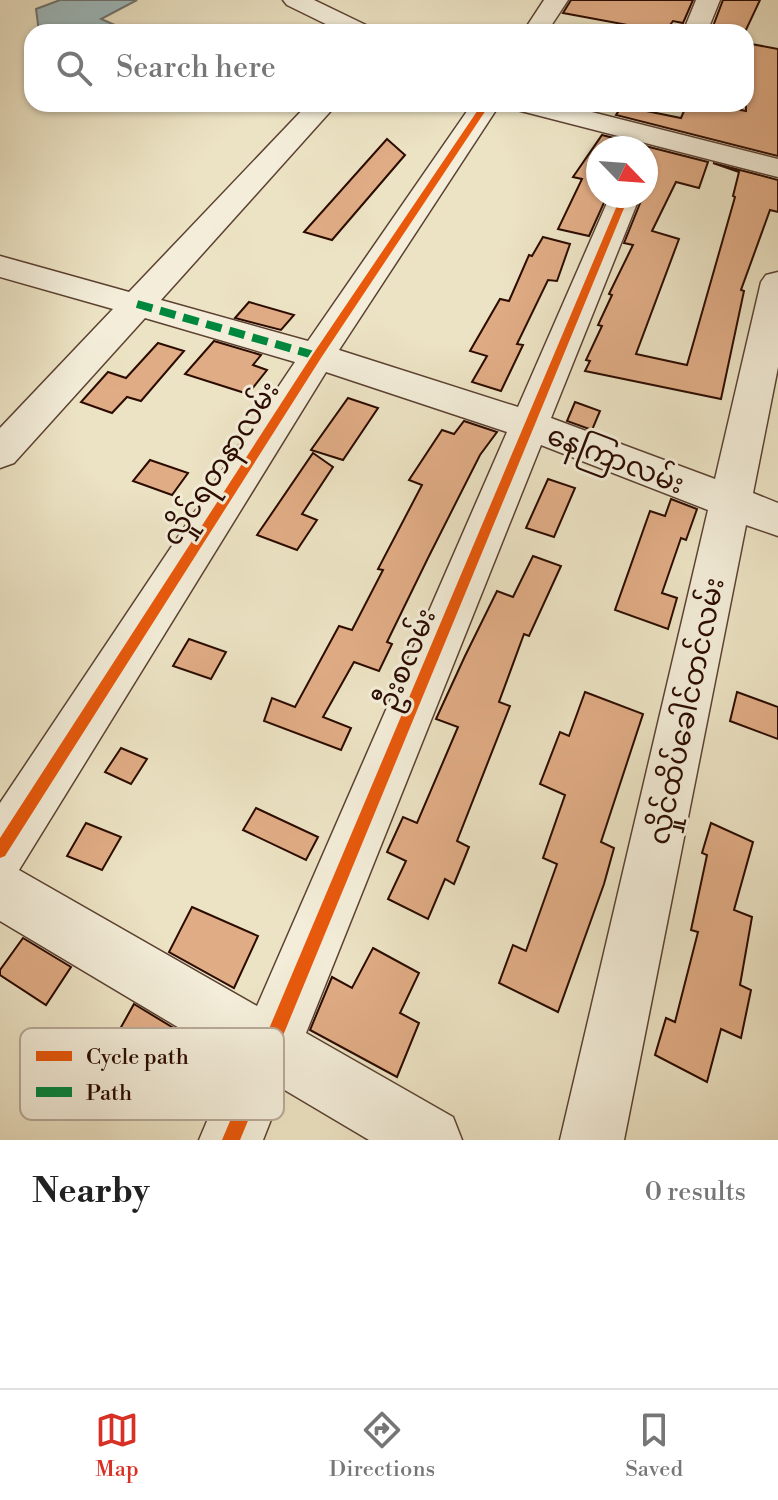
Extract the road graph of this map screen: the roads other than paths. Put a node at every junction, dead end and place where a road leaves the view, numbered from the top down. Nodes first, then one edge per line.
1 (295, 0) edge
2 (556, 0) edge
3 (708, 0) edge
4 (344, 24) edge
5 (540, 24) edge
6 (698, 24) edge
7 (316, 112) edge
8 (481, 112) edge
9 (561, 112) edge
10 (651, 133) edge
11 (778, 168) edge
12 (620, 208) edge
13 (0, 266) edge
14 (778, 282) edge
15 (137, 304) junction
16 (317, 356) junction
17 (529, 425) junction
18 (0, 453) edge
19 (731, 503) junction
20 (778, 520) edge
21 (0, 851) edge
22 (0, 890) edge
23 (235, 1028) edge
24 (280, 1028) edge
25 (284, 1056) edge
26 (240, 1120) edge
27 (231, 1140) edge
28 (430, 1140) edge
29 (592, 1140) edge

1 - 4 street
2 - 5 street
3 - 6 street
7 - 15 street
8 - 16 street, လှိုင်ရတနာလမ်း
9 - 10 street
10 - 11 street
12 - 17 street, ဦးစလမ်း
13 - 15 street, နေကြာလမ်း
14 - 19 street, လှိုင်ထိပ်ခေါင်တင်လမ်း
15 - 16 street, နေကြာလမ်း
15 - 18 street
16 - 17 street, နေကြာလမ်း
16 - 21 street, လှိုင်ရတနာလမ်း
17 - 19 street, နေကြာလမ်း
17 - 24 street, ဦးစလမ်း
19 - 20 street, နေကြာလမ်း
19 - 29 street, လှိုင်ထိပ်ခေါင်တင်လမ်း
22 - 23 street
25 - 28 street
26 - 27 street, ဦးစလမ်း

